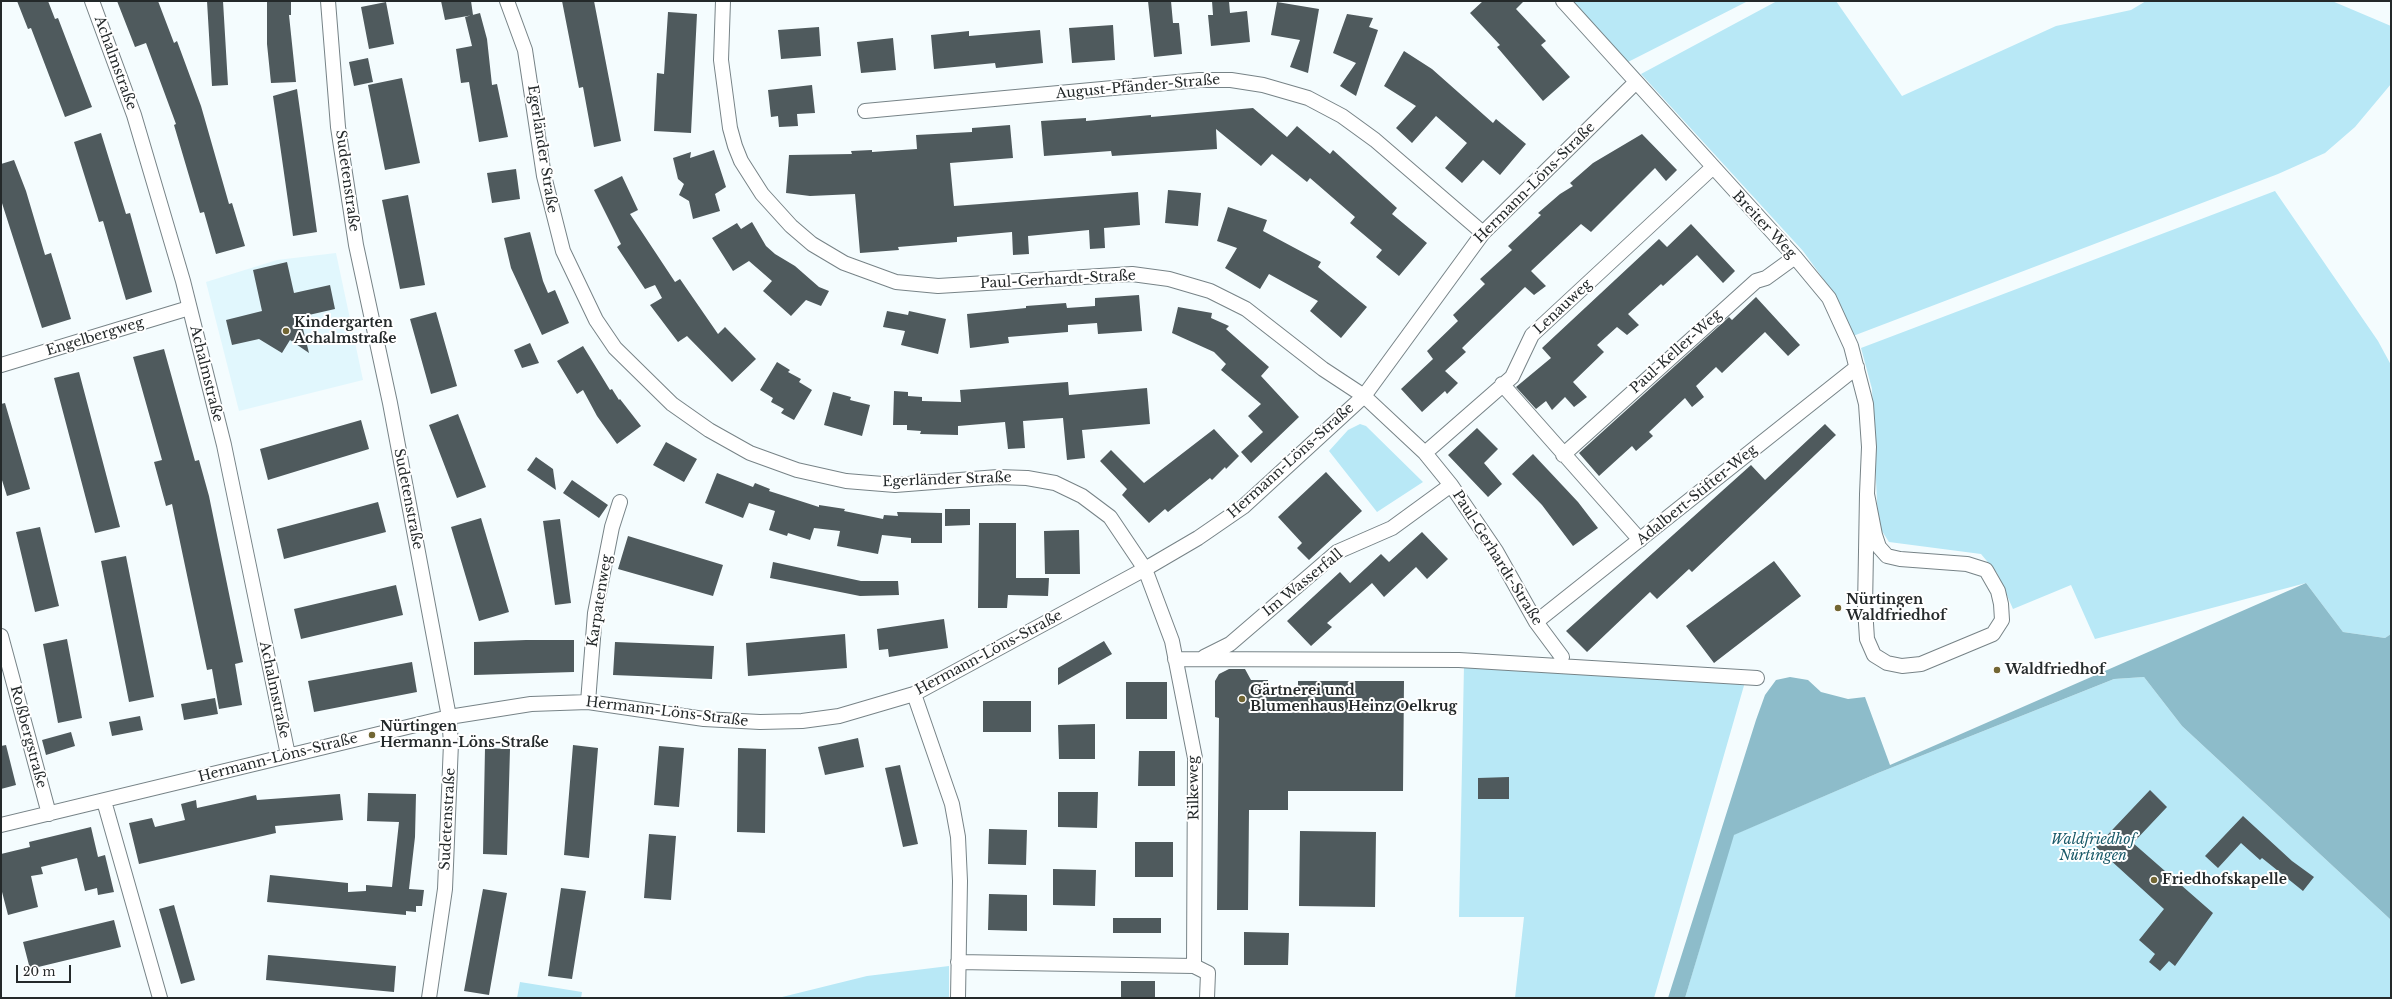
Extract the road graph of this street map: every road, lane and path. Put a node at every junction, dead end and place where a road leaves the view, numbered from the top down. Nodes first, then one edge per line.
1 (92, 1) edge
2 (328, 1) edge
3 (507, 1) edge
4 (723, 1) edge
5 (1563, 1) edge
6 (1635, 83) junction
7 (865, 111) dead end
8 (1712, 168) junction
9 (1483, 233) junction
10 (1795, 257) junction
11 (189, 308) junction
12 (1, 365) edge
13 (1857, 367) junction
14 (1502, 384) junction
15 (1364, 396) junction
16 (1425, 453) junction
17 (1563, 455) junction
18 (1451, 486) junction
19 (1867, 494) junction
20 (620, 502) dead end
21 (1640, 540) junction
22 (1145, 570) junction
23 (1536, 622) junction
24 (1, 636) edge
25 (1562, 657) dead end
26 (1175, 659) junction
27 (1198, 659) junction
28 (1757, 678) dead end
29 (914, 694) junction
30 (588, 702) junction
31 (449, 717) junction
32 (288, 755) junction
33 (104, 801) junction
34 (49, 814) junction
35 (1, 825) edge
36 (958, 962) junction
37 (1194, 966) junction
38 (160, 998) edge
39 (429, 998) edge
40 (958, 998) edge
41 (1207, 998) edge

1 - 11 street, Achalmstraße
2 - 31 street, Sudetenstraße
3 - 22 street, Egerländer Straße
4 - 15 street, Paul-Gerhardt-Straße
5 - 6 street, Breiter Weg
6 - 8 street, Breiter Weg
6 - 9 street, Hermann-Löns-Straße
7 - 9 street, August-Pfänder-Straße
8 - 10 street, Breiter Weg
8 - 14 street, Lenauweg
9 - 15 street, Hermann-Löns-Straße
10 - 13 street, Breiter Weg
10 - 17 street, Paul-Keller-Weg
11 - 12 street, Engelbergweg
11 - 32 street, Achalmstraße
13 - 19 street, Breiter Weg
13 - 21 street, Adalbert-Stifter-Weg
14 - 16 street, Lenauweg
14 - 17 street
15 - 16 street, Paul-Gerhardt-Straße
15 - 22 street, Hermann-Löns-Straße
16 - 18 street, Paul-Gerhardt-Straße
17 - 21 street
18 - 23 street, Paul-Gerhardt-Straße
18 - 27 street, Im Wasserfall
19 - 19 street, Breiter Weg
20 - 30 street, Karpatenweg
21 - 23 street, Adalbert-Stifter-Weg
22 - 26 street, Rilkeweg
22 - 29 street, Hermann-Löns-Straße
23 - 25 street, Paul-Gerhardt-Straße
24 - 34 street, Roßbergstraße
26 - 27 street
26 - 37 street, Rilkeweg
27 - 28 street
29 - 30 street, Hermann-Löns-Straße
29 - 36 street
30 - 31 street, Hermann-Löns-Straße
31 - 32 street, Hermann-Löns-Straße
31 - 39 street, Sudetenstraße
32 - 33 street, Hermann-Löns-Straße
33 - 34 street, Hermann-Löns-Straße
33 - 38 street
34 - 35 street, Hermann-Löns-Straße
36 - 37 street
36 - 40 street
37 - 41 street

